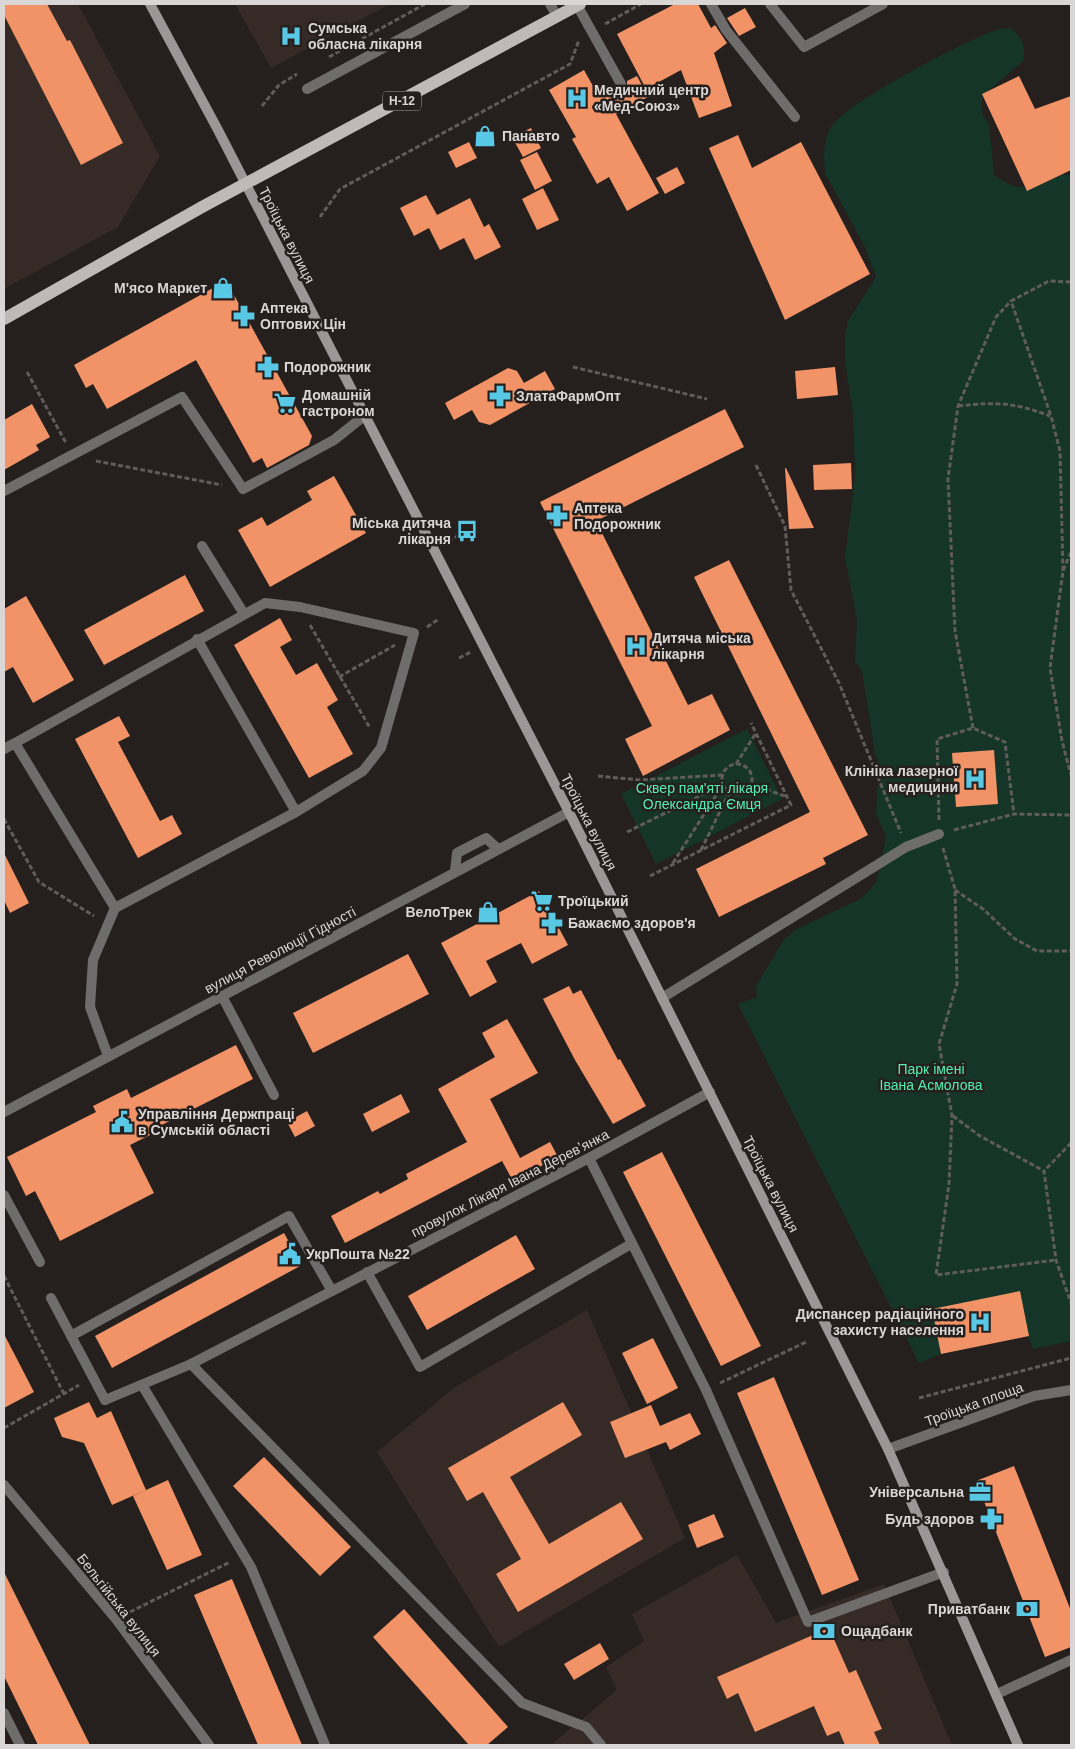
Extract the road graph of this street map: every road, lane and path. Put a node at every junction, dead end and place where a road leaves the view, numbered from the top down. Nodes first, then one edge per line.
1 (150, 4) edge
2 (465, 4) edge
3 (550, 4) edge
4 (579, 4) edge
5 (642, 4) edge
6 (712, 4) edge
7 (770, 4) edge
8 (883, 4) edge
9 (557, 16) junction
10 (591, 32) junction
11 (621, 84) dead end
12 (307, 89) dead end
13 (795, 117) dead end
14 (246, 184) junction
15 (320, 217) dead end
16 (1071, 282) edge
17 (1011, 301) junction
18 (4, 318) edge
19 (574, 367) dead end
20 (27, 372) dead end
21 (707, 398) dead end
22 (958, 406) junction
23 (364, 416) junction
24 (1050, 416) junction
25 (73, 456) junction
26 (756, 464) dead end
27 (243, 489) junction
28 (4, 491) edge
29 (467, 531) dead end
30 (202, 546) dead end
31 (433, 549) junction
32 (1071, 552) edge
33 (1063, 572) junction
34 (300, 608) junction
35 (244, 614) junction
36 (439, 619) dead end
37 (414, 634) junction
38 (197, 639) junction
39 (340, 677) junction
40 (751, 723) dead end
41 (973, 728) junction
42 (756, 733) junction
43 (15, 743) junction
44 (382, 748) junction
45 (4, 749) edge
46 (736, 764) junction
47 (722, 775) junction
48 (1071, 775) edge
49 (598, 776) dead end
50 (752, 784) junction
51 (722, 785) junction
52 (729, 793) junction
53 (788, 797) junction
54 (296, 812) junction
55 (569, 812) junction
56 (1014, 814) junction
57 (1071, 815) edge
58 (4, 819) edge
59 (626, 832) dead end
60 (940, 834) junction
61 (906, 847) junction
62 (498, 849) junction
63 (701, 850) junction
64 (672, 864) junction
65 (455, 872) junction
66 (650, 876) dead end
67 (955, 889) junction
68 (115, 908) junction
69 (108, 924) junction
70 (1071, 951) edge
71 (222, 996) junction
72 (662, 998) junction
73 (108, 1056) junction
74 (710, 1092) junction
75 (274, 1095) dead end
76 (4, 1112) edge
77 (952, 1116) junction
78 (1071, 1142) edge
79 (589, 1158) junction
80 (1044, 1171) junction
81 (4, 1195) edge
82 (631, 1244) junction
83 (1056, 1260) junction
84 (40, 1262) dead end
85 (366, 1272) junction
86 (4, 1276) edge
87 (332, 1291) junction
88 (51, 1298) dead end
89 (1071, 1303) edge
90 (71, 1336) junction
91 (806, 1342) dead end
92 (1071, 1358) edge
93 (191, 1364) junction
94 (93, 1378) junction
95 (142, 1385) junction
96 (706, 1390) junction
97 (1071, 1390) edge
98 (64, 1394) junction
99 (919, 1398) dead end
100 (4, 1428) edge
101 (888, 1449) junction
102 (4, 1485) edge
103 (244, 1555) junction
104 (944, 1572) junction
105 (116, 1619) junction
106 (1071, 1660) edge
107 (997, 1694) junction
108 (4, 1713) edge
109 (20, 1745) edge
110 (209, 1745) edge
111 (325, 1745) edge
112 (601, 1745) edge
113 (1018, 1745) edge

1 - 14 main road, Троїцька вулиця
2 - 12 street
3 - 9 street
4 - 9 main road, Н-12
4 - 10 street
5 - 10 path
6 - 13 street
7 - 8 street
9 - 14 main road, Н-12
10 - 11 street
10 - 15 path
14 - 18 main road
14 - 23 main road, Троїцька вулиця
16 - 17 path
17 - 22 path
17 - 24 path
19 - 21 path
20 - 25 path
22 - 24 path
22 - 41 path
23 - 27 street
23 - 31 main road, Троїцька вулиця
24 - 33 path
25 - 27 path
25 - 27 street
25 - 28 street
26 - 61 path
29 - 31 path
30 - 35 street
31 - 55 main road, Троїцька вулиця
32 - 33 path
33 - 48 path
34 - 35 street
34 - 37 street
34 - 39 path
35 - 38 street
36 - 37 path
37 - 39 path
37 - 44 street
38 - 43 street
38 - 54 street
39 - 44 path
40 - 42 path
41 - 56 path
41 - 60 path
42 - 46 path
42 - 53 path
43 - 45 street
43 - 68 street
44 - 54 street
46 - 47 path
46 - 50 path
47 - 49 path
47 - 51 path
50 - 52 path
50 - 53 path
51 - 52 path
51 - 59 path
51 - 64 path
52 - 63 path
53 - 63 path
54 - 68 street
55 - 62 street, вулиця Революції Гідності
55 - 72 main road, Троїцька вулиця
56 - 57 path
56 - 60 path
58 - 69 path
60 - 61 street
60 - 67 path
61 - 72 street
62 - 65 street, вулиця Революції Гідності
62 - 65 street
63 - 64 path
64 - 66 path
65 - 71 street, вулиця Революції Гідності
67 - 70 path
67 - 77 path
68 - 69 street
69 - 73 street
71 - 73 street, вулиця Революції Гідності
71 - 75 street
72 - 74 main road, Троїцька вулиця
73 - 76 street, вулиця Революції Гідності
74 - 79 street, провулок Лікаря Івана Деревʼянка
74 - 101 main road, Троїцька вулиця
77 - 80 path
77 - 83 path
78 - 80 path
79 - 82 street
79 - 85 street, провулок Лікаря Івана Деревʼянка
80 - 83 path
81 - 84 street
82 - 85 street
82 - 96 street
83 - 89 path
85 - 87 street, провулок Лікаря Івана Деревʼянка
86 - 98 path
87 - 90 street
87 - 93 street, провулок Лікаря Івана Деревʼянка
88 - 90 street
90 - 94 street
91 - 96 path
92 - 99 path
93 - 95 street, провулок Лікаря Івана Деревʼянка
93 - 112 street
94 - 95 street, провулок Лікаря Івана Деревʼянка
94 - 98 path
95 - 103 street
96 - 104 street
97 - 101 street, Троїцька площа
98 - 100 path
101 - 104 main road, Троїцька вулиця
102 - 105 street, Бельгійська вулиця
103 - 105 path
103 - 111 street
104 - 107 main road, Троїцька вулиця
105 - 110 street, Бельгійська вулиця
106 - 107 street
107 - 113 main road, Троїцька вулиця
108 - 109 street

